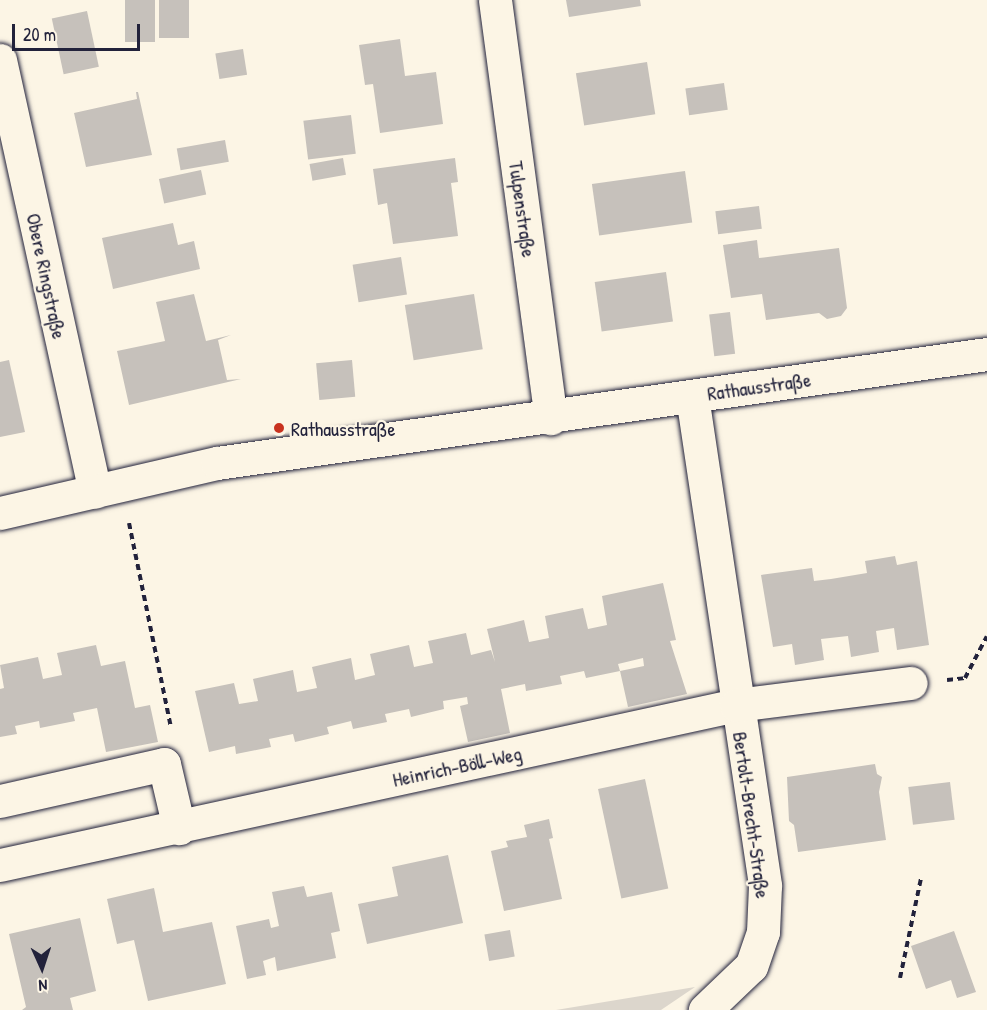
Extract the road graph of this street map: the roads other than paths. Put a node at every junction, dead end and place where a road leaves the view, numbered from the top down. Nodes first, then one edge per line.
1 (495, 0) edge
2 (0, 60) edge
3 (987, 354) edge
4 (692, 396) junction
5 (551, 418) junction
6 (108, 488) junction
7 (0, 513) edge
8 (911, 683) road end
9 (736, 705) junction
10 (0, 801) edge
11 (178, 828) junction
12 (0, 865) edge
13 (705, 1010) edge

1 - 5 street, Tulpenstraße
2 - 6 street, Obere Ringstraße
3 - 4 street, Rathausstraße
4 - 5 street, Rathausstraße
4 - 9 street, Bertolt-Brecht-Straße
5 - 6 street, Rathausstraße
6 - 7 street, Rathausstraße
8 - 9 street, Bertolt-Brecht-Straße
9 - 11 street, Heinrich-Böll-Weg
9 - 13 street, Bertolt-Brecht-Straße
10 - 11 street
11 - 12 street, Heinrich-Böll-Weg

